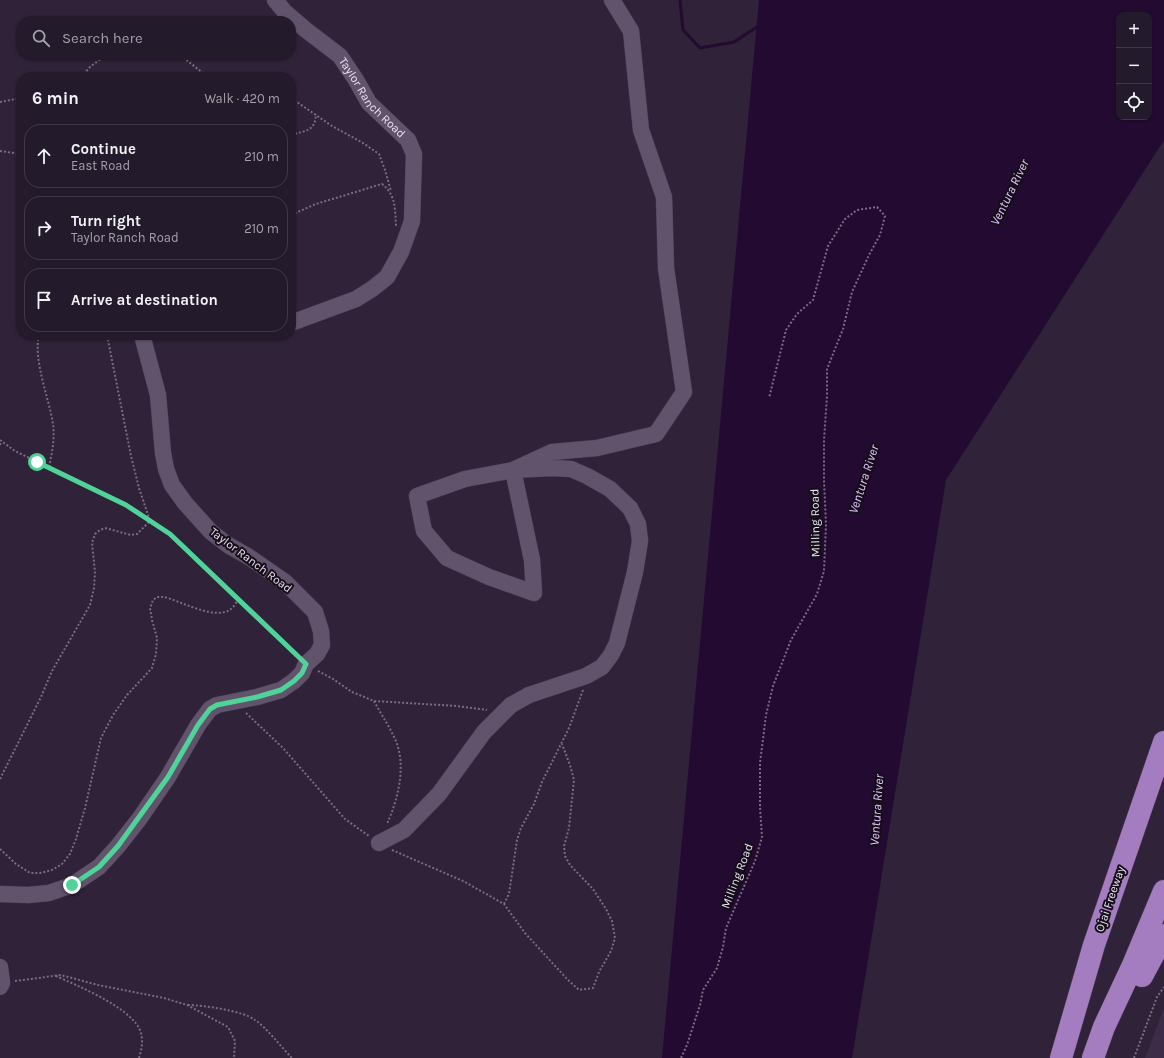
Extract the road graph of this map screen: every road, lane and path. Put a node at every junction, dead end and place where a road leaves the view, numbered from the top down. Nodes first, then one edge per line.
1 (275, 0) edge
2 (612, 0) edge
3 (290, 16) edge
4 (296, 21) edge
5 (99, 60) edge
6 (186, 60) edge
7 (86, 72) edge
8 (202, 72) edge
9 (16, 99) edge
10 (296, 101) edge
11 (0, 102) edge
12 (316, 114) junction
13 (296, 133) edge
14 (0, 151) edge
15 (16, 153) edge
16 (391, 192) junction
17 (296, 213) edge
18 (396, 230) dead end
19 (296, 321) edge
20 (37, 340) edge
21 (108, 340) edge
22 (143, 340) edge
23 (769, 398) dead end
24 (1, 440) edge
25 (0, 446) edge
26 (49, 467) junction
27 (513, 470) junction
28 (150, 521) junction
29 (239, 599) junction
30 (306, 664) junction
31 (586, 676) junction
32 (374, 701) junction
33 (235, 702) junction
34 (502, 712) junction
35 (562, 744) junction
36 (1162, 751) edge
37 (0, 779) edge
38 (379, 843) junction
39 (0, 849) edge
40 (1164, 891) edge
41 (0, 894) edge
42 (504, 904) junction
43 (1164, 935) edge
44 (0, 967) edge
45 (54, 976) junction
46 (1, 985) edge
47 (1164, 987) edge
48 (187, 1004) junction
49 (139, 1058) edge
50 (234, 1058) edge
51 (292, 1058) edge
52 (682, 1058) edge
53 (1062, 1058) edge
54 (1093, 1058) edge
55 (1098, 1058) edge
56 (1134, 1058) edge

1 - 3 street, Taylor Ranch Road
2 - 27 street
4 - 19 street, Taylor Ranch Road
5 - 7 path
6 - 8 path
9 - 11 path
10 - 12 path
12 - 13 path
12 - 16 path
14 - 15 path
16 - 17 path
16 - 18 path
20 - 26 path
21 - 28 path
22 - 30 street, Taylor Ranch Road
23 - 52 path, Milling Road
24 - 25 path
24 - 26 path
26 - 28 path
27 - 27 street
27 - 31 street
28 - 29 path
28 - 37 path
29 - 30 path
29 - 39 path
30 - 32 path
30 - 33 street, Taylor Ranch Road
31 - 34 street
31 - 35 path
32 - 34 path
32 - 38 path
33 - 38 path
33 - 41 street, Taylor Ranch Road
34 - 38 street
35 - 42 path
35 - 42 path
36 - 53 highway, Ojai Freeway
38 - 42 path
40 - 54 highway
43 - 55 highway
44 - 46 street
45 - 46 path
45 - 48 path
45 - 49 path
47 - 56 path
48 - 50 path
48 - 51 path

